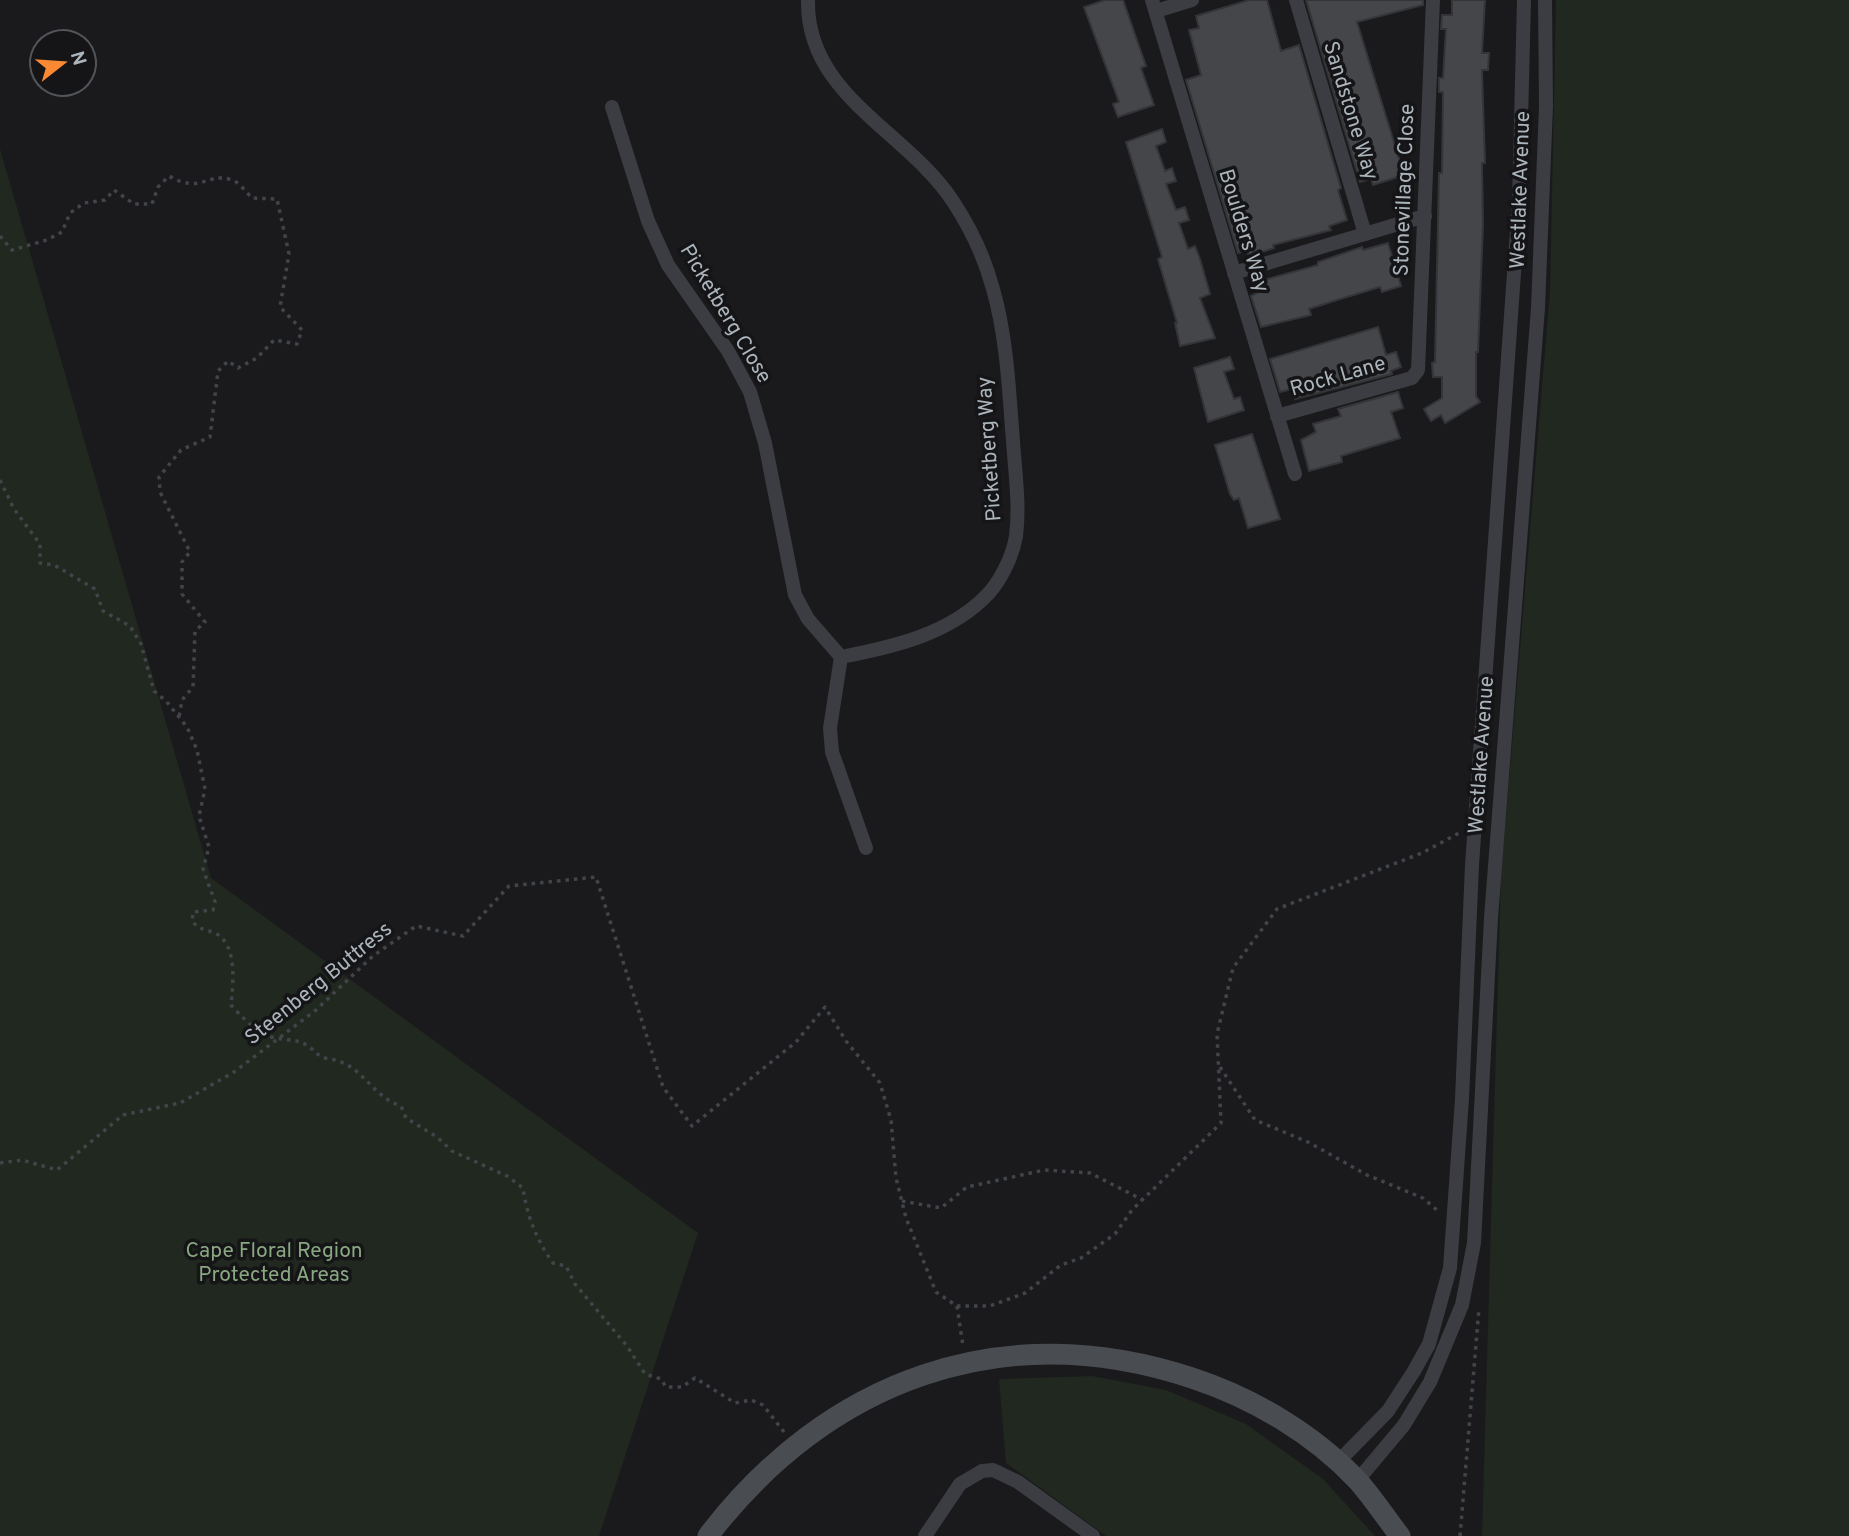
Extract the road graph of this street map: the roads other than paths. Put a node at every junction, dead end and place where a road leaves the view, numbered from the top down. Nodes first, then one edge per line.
1 (808, 0) edge
2 (1192, 0) edge
3 (1296, 0) edge
4 (1433, 0) edge
5 (1524, 0) edge
6 (1545, 0) edge
7 (1154, 6) edge
8 (612, 107) dead end
9 (1425, 216) junction
10 (1365, 234) junction
11 (1234, 273) junction
12 (1412, 378) joint
13 (1277, 416) junction
14 (1295, 474) dead end
15 (841, 657) junction
16 (866, 848) dead end
17 (1337, 1463) junction
18 (1357, 1481) junction
19 (708, 1536) edge
20 (925, 1536) edge
21 (1093, 1536) edge
22 (1400, 1536) edge

1 - 15 street, Picketberg Way
2 - 7 street
3 - 10 street, Sandstone Way
4 - 9 street, Stonevillage Close
5 - 17 street, Westlake Avenue
6 - 18 street, Westlake Avenue
7 - 11 street, Boulders Way
8 - 15 street, Picketberg Close
9 - 10 street
9 - 12 street, Stonevillage Close
10 - 11 street
11 - 13 street, Boulders Way
12 - 13 street, Rock Lane
13 - 14 street, Boulders Way
15 - 16 street
17 - 18 main road
17 - 19 main road
18 - 22 main road
20 - 21 street

